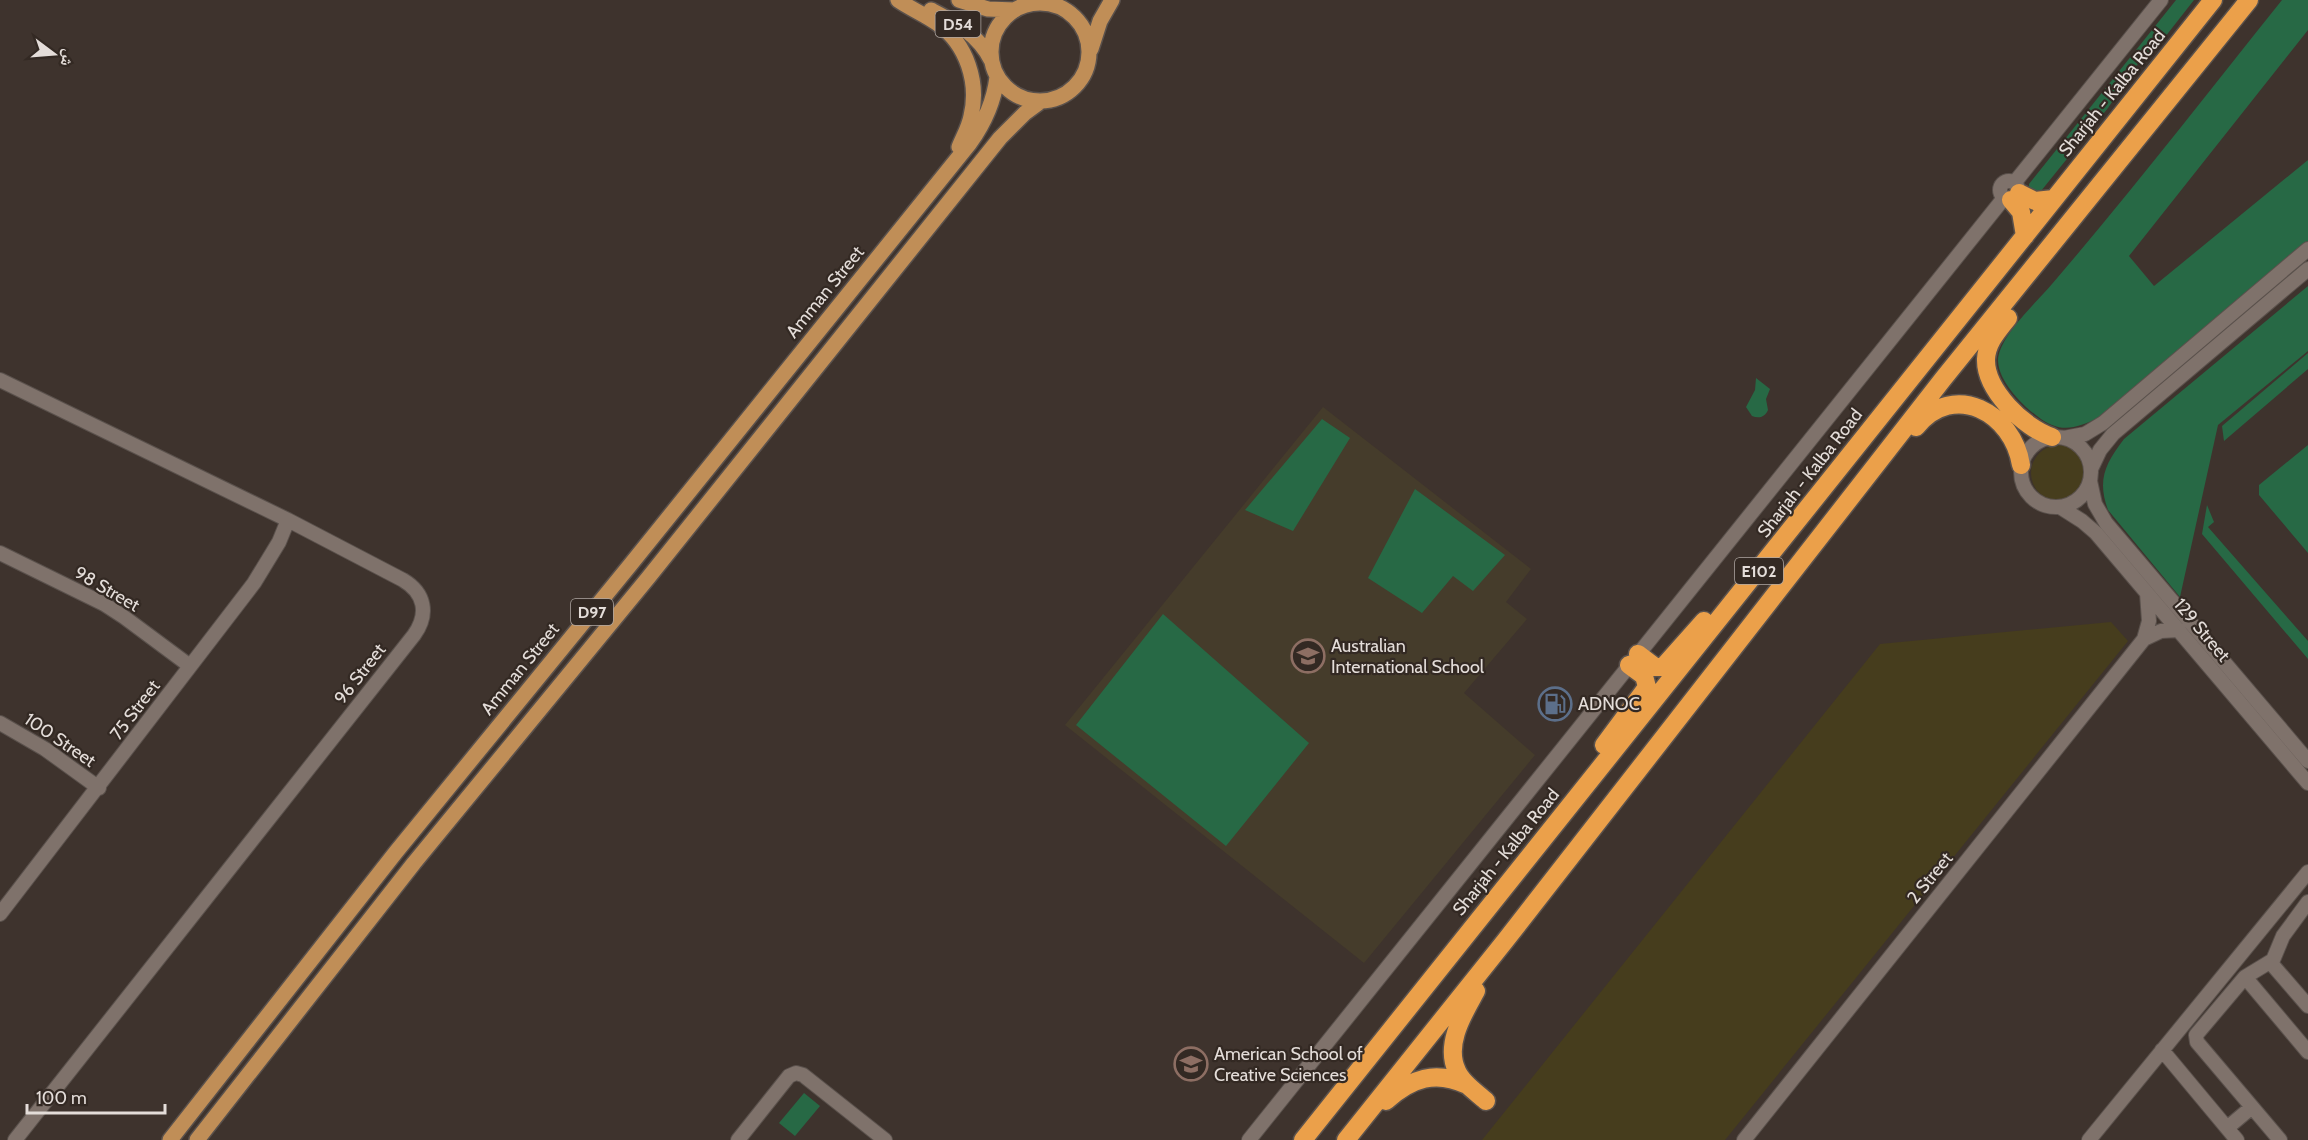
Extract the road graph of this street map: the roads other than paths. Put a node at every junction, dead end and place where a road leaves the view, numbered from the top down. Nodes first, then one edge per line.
1 (898, 0) edge
2 (912, 0) edge
3 (959, 0) edge
4 (1112, 0) edge
5 (2161, 0) edge
6 (2213, 0) edge
7 (2249, 0) edge
8 (1063, 2) edge
9 (1015, 10) junction
10 (1090, 58) junction
11 (992, 62) junction
12 (998, 76) junction
13 (1040, 102) junction
14 (2147, 127) junction
15 (954, 161) junction
16 (2012, 193) junction
17 (2054, 199) junction
18 (2025, 236) junction
19 (2308, 249) edge
20 (2308, 269) edge
21 (0, 380) edge
22 (2058, 438) junction
23 (2021, 465) junction
24 (2090, 475) junction
25 (2060, 507) junction
26 (288, 520) junction
27 (0, 553) edge
28 (1770, 558) junction
29 (2147, 593) junction
30 (2179, 630) junction
31 (1742, 635) junction
32 (2144, 639) junction
33 (1634, 659) junction
34 (190, 666) junction
35 (0, 723) edge
36 (2308, 761) edge
37 (2308, 783) edge
38 (99, 788) junction
39 (1561, 818) junction
40 (2308, 872) edge
41 (2308, 902) edge
42 (0, 914) edge
43 (2267, 922) junction
44 (2282, 939) junction
45 (1505, 942) junction
46 (2270, 962) junction
47 (2245, 977) junction
48 (2308, 1006) edge
49 (2162, 1050) junction
50 (2308, 1052) edge
51 (1468, 1086) junction
52 (1486, 1101) dead end
53 (2252, 1107) junction
54 (2227, 1128) junction
55 (869, 1135) edge
56 (1350, 1135) edge
57 (15, 1140) edge
58 (170, 1140) edge
59 (197, 1140) edge
60 (738, 1140) edge
61 (885, 1140) edge
62 (1249, 1140) edge
63 (1303, 1140) edge
64 (1744, 1140) edge
65 (2089, 1140) edge
66 (2236, 1140) edge
67 (2280, 1140) edge

1 - 15 main road
2 - 11 main road, D54
3 - 9 main road, D54
4 - 10 main road
5 - 16 street
6 - 17 highway, Sharjah - Kalba Road / E102
7 - 14 highway, E102
8 - 9 main road
8 - 10 main road
9 - 11 main road
10 - 13 main road
11 - 12 main road
12 - 13 main road
12 - 15 main road, Amman Street / D97
13 - 59 main road, D97
14 - 22 highway
14 - 31 highway, E102
15 - 58 main road, Amman Street / D97
16 - 17 highway
16 - 18 highway
16 - 33 street
17 - 18 highway, Sharjah - Kalba Road / E102
18 - 28 highway, Sharjah - Kalba Road / E102
19 - 22 street
20 - 24 street
21 - 26 street, 96 Street
22 - 23 street
22 - 24 street
23 - 25 street
23 - 31 highway
24 - 25 street
24 - 36 street, 129 Street
25 - 29 street, 129 Street
26 - 34 street, 75 Street
26 - 57 street, 96 Street
27 - 34 street, 98 Street
28 - 33 highway
28 - 39 highway, Sharjah - Kalba Road / E102
29 - 30 street, 129 Street
29 - 32 street
30 - 32 street
30 - 37 street, 129 Street
31 - 45 highway, E102
32 - 64 street, 2 Street
33 - 39 highway
33 - 62 street
34 - 38 street, 75 Street
35 - 38 street, 100 Street
38 - 42 street, 75 Street
39 - 63 highway, Sharjah - Kalba Road / E102
40 - 43 street
41 - 44 street
43 - 44 street
43 - 49 street
44 - 46 street
45 - 51 highway
45 - 56 highway, E102
46 - 47 street
46 - 48 street
47 - 50 street
47 - 53 street
49 - 54 street
49 - 65 street
51 - 52 highway
51 - 56 highway
53 - 54 street
53 - 67 street
54 - 66 street
55 - 60 street
55 - 61 street

